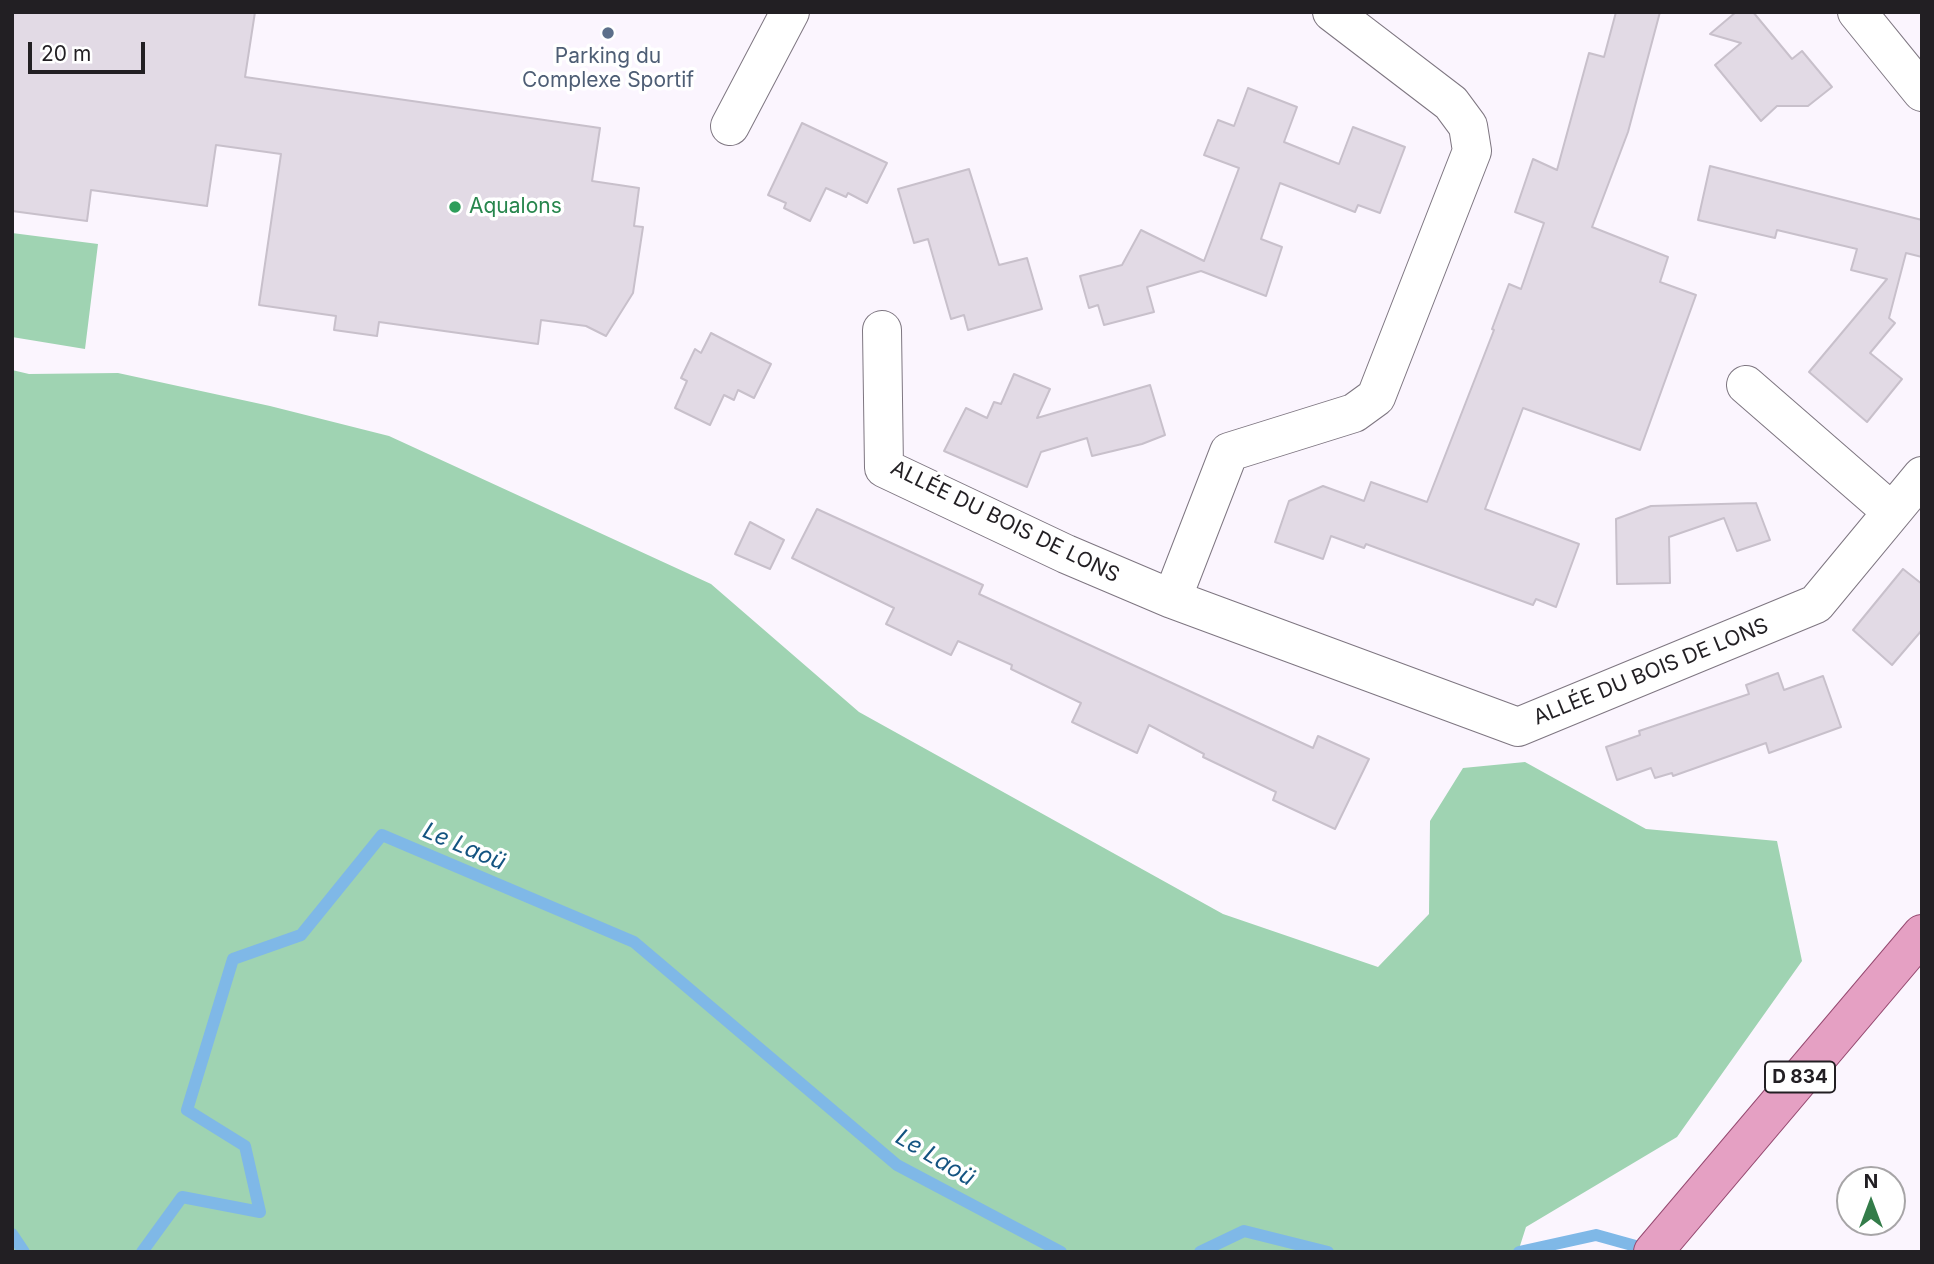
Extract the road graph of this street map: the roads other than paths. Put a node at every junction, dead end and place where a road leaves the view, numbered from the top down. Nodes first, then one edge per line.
1 (790, 12) edge
2 (1332, 12) edge
3 (1857, 12) edge
4 (1922, 92) edge
5 (730, 126) dead end
6 (881, 330) dead end
7 (1746, 385) dead end
8 (1922, 476) edge
9 (1892, 512) junction
10 (1172, 599) junction
11 (1922, 934) edge
12 (1653, 1252) edge

1 - 5 street
2 - 10 street
3 - 4 street
6 - 10 street, ALLÉE DU BOIS DE LONS
7 - 9 street
8 - 9 street, ALLÉE DU BOIS DE LONS
9 - 10 street, ALLÉE DU BOIS DE LONS
11 - 12 main road, D 834

